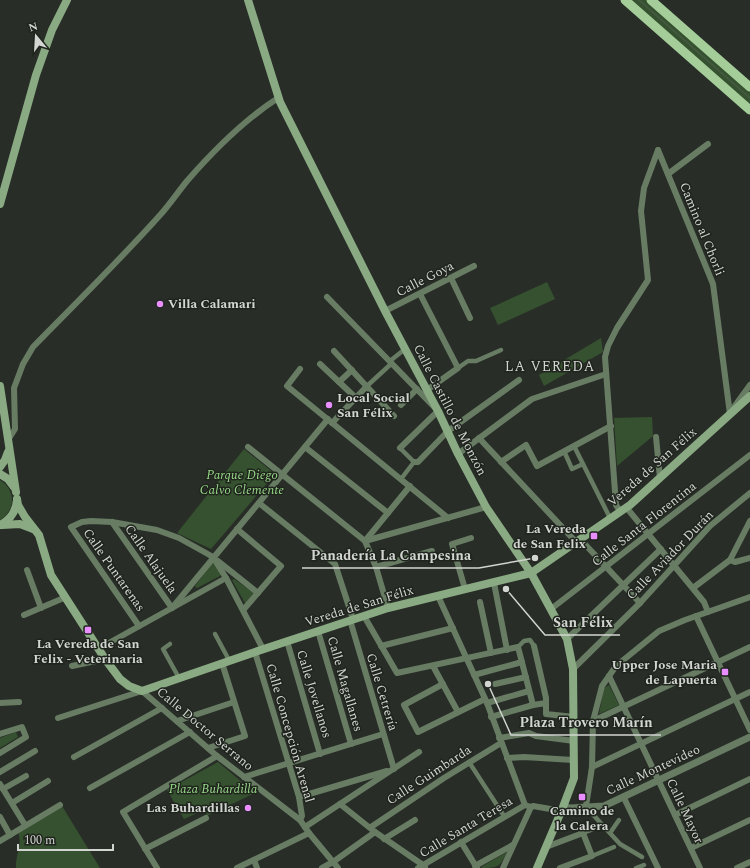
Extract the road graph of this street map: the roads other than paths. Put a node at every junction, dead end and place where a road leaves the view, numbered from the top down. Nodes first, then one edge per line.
1 (67, 0) edge
2 (248, 0) edge
3 (625, 0) edge
4 (651, 0) edge
5 (750, 87) edge
6 (278, 98) junction
7 (750, 110) edge
8 (708, 144) dead end
9 (668, 174) junction
10 (0, 204) edge
11 (474, 266) dead end
12 (451, 278) junction
13 (420, 294) junction
14 (327, 297) dead end
15 (385, 311) junction
16 (470, 318) dead end
17 (405, 349) junction
18 (501, 350) dead end
19 (334, 351) dead end
20 (391, 362) junction
21 (320, 364) dead end
22 (458, 368) junction
23 (300, 369) dead end
24 (352, 370) junction
25 (606, 374) junction
26 (519, 380) dead end
27 (339, 382) junction
28 (750, 385) edge
29 (0, 386) edge
30 (367, 386) junction
31 (417, 389) junction
32 (427, 390) junction
33 (750, 396) edge
34 (356, 398) junction
35 (400, 405) dead end
36 (438, 411) junction
37 (730, 414) junction
38 (394, 416) dead end
39 (330, 421) junction
40 (611, 426) junction
41 (448, 431) junction
42 (656, 437) dead end
43 (479, 438) junction
44 (8, 445) junction
45 (574, 446) junction
46 (248, 447) dead end
47 (305, 447) junction
48 (400, 448) joint
49 (564, 451) junction
50 (458, 454) junction
51 (749, 456) edge
52 (414, 462) junction
53 (501, 462) junction
54 (583, 464) junction
55 (750, 464) edge
56 (0, 467) edge
57 (0, 474) edge
58 (282, 475) junction
59 (660, 478) junction
60 (401, 479) junction
61 (410, 486) junction
62 (750, 494) edge
63 (16, 496) junction
64 (259, 503) junction
65 (486, 507) junction
66 (623, 509) junction
67 (388, 512) junction
68 (448, 518) junction
69 (610, 518) junction
70 (750, 521) edge
71 (112, 522) junction
72 (0, 525) edge
73 (237, 529) junction
74 (36, 531) junction
75 (648, 534) junction
76 (471, 538) dead end
77 (578, 540) junction
78 (365, 541) junction
79 (661, 549) junction
80 (432, 551) dead end
81 (214, 557) junction
82 (750, 558) edge
83 (730, 560) junction
84 (674, 566) junction
85 (376, 567) junction
86 (606, 567) junction
87 (27, 570) dead end
88 (531, 573) junction
89 (226, 578) junction
90 (494, 583) junction
91 (624, 585) junction
92 (693, 588) junction
93 (465, 589) junction
94 (258, 593) junction
95 (438, 596) junction
96 (66, 597) junction
97 (750, 597) edge
98 (480, 602) dead end
99 (640, 603) junction
100 (41, 608) junction
101 (172, 608) junction
102 (388, 608) junction
103 (551, 609) junction
104 (244, 610) junction
105 (708, 612) junction
106 (24, 615) dead end
107 (364, 616) junction
108 (696, 616) junction
109 (351, 620) junction
110 (139, 626) junction
111 (453, 628) junction
112 (318, 631) junction
113 (215, 634) dead end
114 (567, 639) junction
115 (287, 641) junction
116 (170, 644) dead end
117 (381, 646) junction
118 (534, 646) joint
119 (518, 647) junction
120 (750, 647) edge
121 (98, 649) junction
122 (263, 649) junction
123 (508, 650) junction
124 (255, 652) junction
125 (491, 653) junction
126 (467, 658) junction
127 (105, 659) junction
128 (225, 662) junction
129 (522, 662) junction
130 (718, 662) junction
131 (72, 666) dead end
132 (433, 666) junction
133 (573, 669) junction
134 (474, 674) junction
135 (608, 676) junction
136 (526, 677) junction
137 (179, 678) junction
138 (443, 684) junction
139 (495, 684) dead end
140 (142, 691) junction
141 (530, 691) junction
142 (750, 692) edge
143 (735, 699) junction
144 (486, 701) junction
145 (19, 702) dead end
146 (234, 702) junction
147 (0, 703) edge
148 (546, 703) junction
149 (533, 705) junction
150 (623, 707) junction
151 (162, 708) junction
152 (458, 712) junction
153 (492, 717) junction
154 (574, 717) junction
155 (58, 718) dead end
156 (177, 721) junction
157 (592, 721) junction
158 (750, 730) edge
159 (190, 732) junction
160 (0, 734) edge
161 (383, 734) junction
162 (750, 737) edge
163 (500, 740) junction
164 (574, 741) junction
165 (351, 744) junction
166 (642, 744) junction
167 (208, 748) junction
168 (35, 751) dead end
169 (419, 752) dead end
170 (0, 753) edge
171 (320, 754) junction
172 (217, 756) junction
173 (74, 757) dead end
174 (507, 758) junction
175 (573, 760) junction
176 (469, 762) junction
177 (289, 763) junction
178 (592, 767) junction
179 (394, 770) junction
180 (0, 772) edge
181 (26, 776) dead end
182 (244, 777) junction
183 (750, 779) edge
184 (48, 781) dead end
185 (659, 781) junction
186 (1, 787) edge
187 (90, 788) dead end
188 (299, 797) junction
189 (624, 798) junction
190 (12, 803) junction
191 (340, 804) junction
192 (60, 805) dead end
193 (528, 806) junction
194 (586, 806) junction
195 (563, 809) junction
196 (675, 815) junction
197 (504, 816) junction
198 (0, 817) edge
199 (206, 818) dead end
200 (300, 820) junction
201 (415, 820) dead end
202 (619, 820) dead end
203 (750, 820) edge
204 (25, 826) junction
205 (305, 827) junction
206 (599, 827) dead end
207 (373, 830) junction
208 (309, 833) junction
209 (583, 833) junction
210 (610, 833) junction
211 (10, 835) junction
212 (384, 839) junction
213 (0, 841) edge
214 (461, 842) junction
215 (513, 845) junction
216 (546, 847) junction
217 (614, 848) dead end
218 (691, 848) junction
219 (145, 849) junction
220 (592, 856) junction
221 (642, 857) dead end
222 (254, 860) junction
223 (333, 862) junction
224 (750, 862) edge
225 (644, 865) dead end
226 (422, 867) edge
227 (476, 867) edge
228 (503, 867) edge
229 (157, 868) edge
230 (237, 868) edge
231 (258, 868) edge
232 (322, 868) edge
233 (338, 868) edge
234 (537, 868) edge
235 (560, 868) edge
236 (636, 868) edge
237 (658, 868) edge
238 (700, 868) edge
239 (737, 868) edge

1 - 10 main road
2 - 6 main road, Calle Castillo de Monzón
3 - 7 main road
4 - 5 main road
6 - 15 main road, Calle Castillo de Monzón
6 - 44 street
8 - 9 street
9 - 25 street, Camino al Chorli
9 - 37 street, Camino al Chorli
11 - 12 street, Calle Goya
12 - 13 street, Calle Goya
12 - 16 street
13 - 15 street, Calle Goya
13 - 22 street
14 - 20 street
15 - 17 main road, Calle Castillo de Monzón
17 - 20 street
17 - 32 main road, Calle Castillo de Monzón
18 - 22 street
19 - 24 street
20 - 30 street
20 - 31 street
21 - 27 street
22 - 32 street
23 - 39 street
24 - 27 street
24 - 30 street
25 - 40 street
25 - 43 street
26 - 41 street
27 - 34 street
28 - 37 street, Vereda de San Félix
29 - 44 main road
30 - 34 street
30 - 38 street
31 - 35 street
31 - 36 street
32 - 36 main road, Calle Castillo de Monzón
33 - 37 main road, Vereda de San Félix
34 - 39 street
36 - 41 main road, Calle Castillo de Monzón
36 - 48 street
37 - 59 main road, Vereda de San Félix
39 - 47 street
39 - 60 street
40 - 45 street
40 - 66 street
41 - 50 main road, Calle Castillo de Monzón
41 - 52 street
42 - 59 street
43 - 50 street
43 - 53 street
44 - 56 main road
44 - 63 main road
45 - 49 street
45 - 54 street
46 - 58 street
47 - 58 street
47 - 67 street
48 - 52 street
49 - 53 street
49 - 54 street
50 - 65 main road, Calle Castillo de Monzón
51 - 55 street
51 - 75 street, Calle Santa Florentina
52 - 60 street
53 - 77 street
54 - 69 street
57 - 63 main road
58 - 64 street
58 - 78 street
59 - 66 main road, Vereda de San Félix
60 - 61 street
61 - 67 street
61 - 68 street
62 - 84 street, Calle Aviador Durán
63 - 72 main road
63 - 74 main road
64 - 73 street
64 - 109 street, Calle Cetrería
65 - 68 street
65 - 88 main road, Calle Castillo de Monzón
66 - 69 main road, Vereda de San Félix
66 - 75 street
67 - 78 street
68 - 78 street
69 - 77 main road, Vereda de San Félix
70 - 83 street
71 - 81 street
71 - 101 street, Calle Alajuela
71 - 110 street, Calle Puntarenas
72 - 74 main road
73 - 81 street
73 - 94 street
74 - 96 main road
75 - 79 street
75 - 86 street, Calle Santa Florentina
76 - 93 street
77 - 86 street
77 - 88 main road, Vereda de San Félix
78 - 85 street
79 - 84 street
79 - 91 street
80 - 85 street
81 - 89 street
81 - 94 street
81 - 101 street
82 - 83 street
83 - 92 street
84 - 92 street
84 - 99 street, Calle Aviador Durán
85 - 102 street
86 - 91 street
86 - 103 street, Calle Santa Florentina
87 - 100 street
88 - 90 main road, Vereda de San Félix
88 - 103 main road, Calle Castillo de Monzón
89 - 101 street
89 - 104 street
90 - 93 main road, Vereda de San Félix
90 - 123 street
91 - 99 street
91 - 114 street
92 - 105 street
93 - 95 main road, Vereda de San Félix
94 - 104 street
95 - 102 main road, Vereda de San Félix
95 - 111 street
96 - 100 street
96 - 121 main road
97 - 105 street
98 - 125 street
99 - 133 street, Calle Aviador Durán
100 - 106 street
101 - 110 street
102 - 107 main road, Vereda de San Félix
103 - 114 main road, Calle Castillo de Monzón
104 - 122 street
105 - 108 street
107 - 109 main road, Vereda de San Félix
107 - 117 street
108 - 130 street
108 - 135 street
109 - 112 main road, Vereda de San Félix
109 - 161 street, Calle Cetrería
110 - 121 street
111 - 117 street
111 - 126 street
112 - 115 main road, Vereda de San Félix
112 - 165 street, Calle Magallanes
113 - 128 street
114 - 133 main road, Calle Castillo de Monzón
115 - 122 main road, Vereda de San Félix
115 - 171 street, Calle Jovellanos
116 - 137 street
117 - 132 street
118 - 119 street
118 - 148 street
119 - 123 street
119 - 129 street
120 - 130 street
121 - 127 main road
122 - 124 main road, Vereda de San Félix
123 - 125 street
124 - 128 main road, Vereda de San Félix
124 - 177 street, Calle Concepción Arenal
125 - 126 street
126 - 132 street
126 - 134 street
127 - 131 street
127 - 140 main road
128 - 137 main road, Vereda de San Félix
128 - 146 street
129 - 134 street
129 - 136 street
130 - 143 street
130 - 150 street
132 - 138 street
133 - 154 main road, Calle Castillo de Monzón
134 - 144 street
135 - 150 street, Calle Mayor
135 - 157 street
136 - 139 street
136 - 141 street
137 - 140 main road, Vereda de San Félix
138 - 152 street
138 - 152 street
140 - 151 street, Calle Doctor Serrano
140 - 155 street
141 - 144 street
141 - 149 street
142 - 143 street
143 - 158 street
143 - 166 street
144 - 152 street
144 - 153 street
145 - 147 street
146 - 156 street
146 - 167 street
148 - 149 street
148 - 154 street
149 - 153 street
150 - 157 street
150 - 166 street, Calle Mayor
151 - 156 street, Calle Doctor Serrano
151 - 173 street
153 - 163 street
154 - 164 main road, Calle Castillo de Monzón
156 - 159 street, Calle Doctor Serrano
157 - 178 street
159 - 167 street, Calle Doctor Serrano
159 - 187 street
160 - 170 street
161 - 165 street
161 - 179 street, Calle Cetrería
162 - 185 street, Calle Montevideo
163 - 164 street, Calle Guimbarda
163 - 174 street
163 - 176 street, Calle Guimbarda
164 - 175 main road, Calle Castillo de Monzón
165 - 171 street
166 - 178 street
166 - 185 street, Calle Mayor
167 - 172 street, Calle Doctor Serrano
168 - 180 street
169 - 179 street
171 - 177 street
172 - 182 street, Calle Doctor Serrano
172 - 219 street
174 - 175 street
174 - 193 street
175 - 195 main road, Calle Castillo de Monzón
176 - 197 street
176 - 207 street, Calle Guimbarda
177 - 182 street
177 - 188 street, Calle Concepción Arenal
178 - 194 street
179 - 188 street
179 - 191 street
181 - 186 street
182 - 200 street, Calle Doctor Serrano
183 - 196 street
184 - 190 street
185 - 189 street, Calle Montevideo
185 - 196 street, Calle Mayor
186 - 190 street
188 - 200 street, Calle Concepción Arenal
189 - 194 street, Calle Montevideo
189 - 237 street
190 - 204 street
191 - 205 street
191 - 207 street
192 - 204 street
193 - 195 street, Calle Santa Teresa
193 - 197 street, Calle Santa Teresa
193 - 215 street
194 - 195 street, Calle Montevideo
194 - 210 street
195 - 216 main road, Calle Castillo de Monzón
196 - 218 street, Calle Mayor
197 - 214 street, Calle Santa Teresa
198 - 211 street
199 - 219 street
200 - 205 street, Calle Doctor Serrano
201 - 212 street
202 - 210 street
203 - 218 street
204 - 211 street
205 - 208 street, Calle Doctor Serrano
206 - 209 street
207 - 212 street
207 - 223 street, Calle Guimbarda
208 - 222 street
208 - 223 street, Calle Doctor Serrano
209 - 216 street
209 - 220 street
210 - 221 street
211 - 213 street
212 - 226 street
214 - 226 street, Calle Santa Teresa
214 - 227 street
215 - 227 street
215 - 228 street
216 - 234 main road, Calle Castillo de Monzón
217 - 220 street
218 - 238 street, Calle Mayor
219 - 229 street
220 - 235 street
222 - 230 street
222 - 231 street
223 - 232 street, Calle Guimbarda
223 - 233 street, Calle Doctor Serrano
224 - 239 street
225 - 236 street

